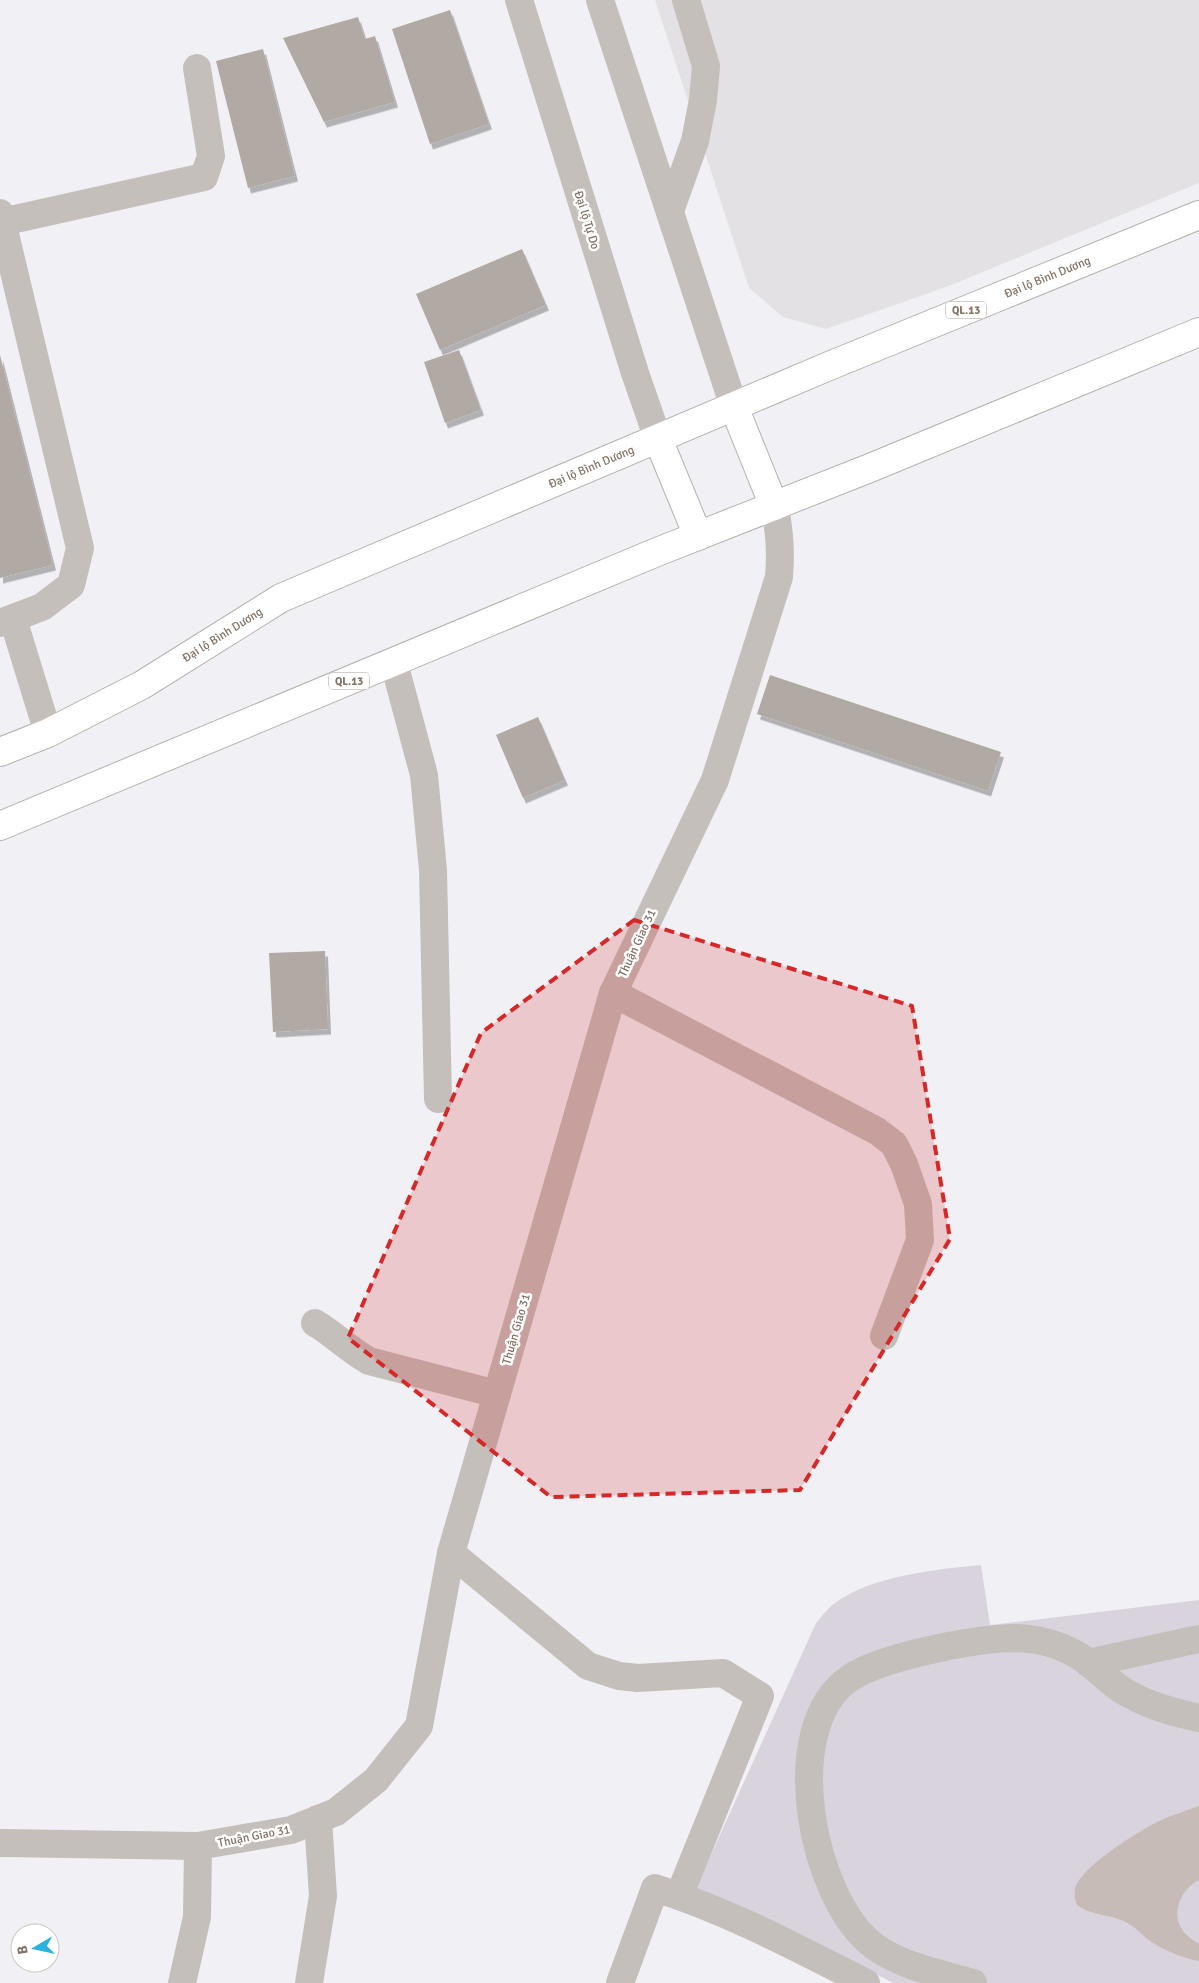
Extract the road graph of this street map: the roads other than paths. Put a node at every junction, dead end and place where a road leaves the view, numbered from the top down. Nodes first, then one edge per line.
1 (519, 0) edge
2 (600, 0) edge
3 (667, 0) edge
4 (686, 0) edge
5 (197, 68) dead end
6 (703, 100) junction
7 (670, 211) junction
8 (1199, 215) edge
9 (1, 217) edge
10 (1199, 332) edge
11 (734, 407) junction
12 (658, 439) junction
13 (774, 506) junction
14 (698, 536) junction
15 (7, 621) edge
16 (394, 663) junction
17 (48, 733) junction
18 (0, 752) edge
19 (0, 826) edge
20 (613, 993) junction
21 (438, 1099) dead end
22 (314, 1323) dead end
23 (884, 1336) dead end
24 (497, 1394) junction
25 (451, 1552) junction
26 (1199, 1639) edge
27 (1088, 1663) junction
28 (1199, 1718) edge
29 (318, 1819) junction
30 (0, 1843) edge
31 (198, 1846) junction
32 (680, 1896) junction
33 (182, 1983) edge
34 (309, 1983) edge
35 (620, 1983) edge
36 (866, 1983) edge
37 (973, 1983) edge

1 - 12 street, Đại lộ Tự Do
2 - 7 street
3 - 6 street
4 - 6 street
5 - 9 street
6 - 7 street
7 - 11 street
8 - 11 highway, Đại lộ Bình Dương / QL.13
9 - 15 street
10 - 13 highway, QL.13
11 - 12 highway, Đại lộ Bình Dương / QL.13
11 - 13 highway
12 - 14 highway
12 - 17 highway, Đại lộ Bình Dương / QL.13
13 - 14 highway, QL.13
13 - 20 street, Thuận Giao 31
14 - 16 highway, QL.13
15 - 17 street
16 - 19 highway, QL.13
16 - 21 street
17 - 18 highway, Đại lộ Bình Dương / QL.13
20 - 23 street
20 - 24 street, Thuận Giao 31
22 - 24 street
24 - 25 street, Thuận Giao 31
25 - 29 street, Thuận Giao 31
25 - 32 street
26 - 27 street
27 - 28 street
27 - 37 street
29 - 31 street, Thuận Giao 31
29 - 34 street
30 - 31 street, Thuận Giao 31
31 - 33 street
32 - 35 street
32 - 36 street

